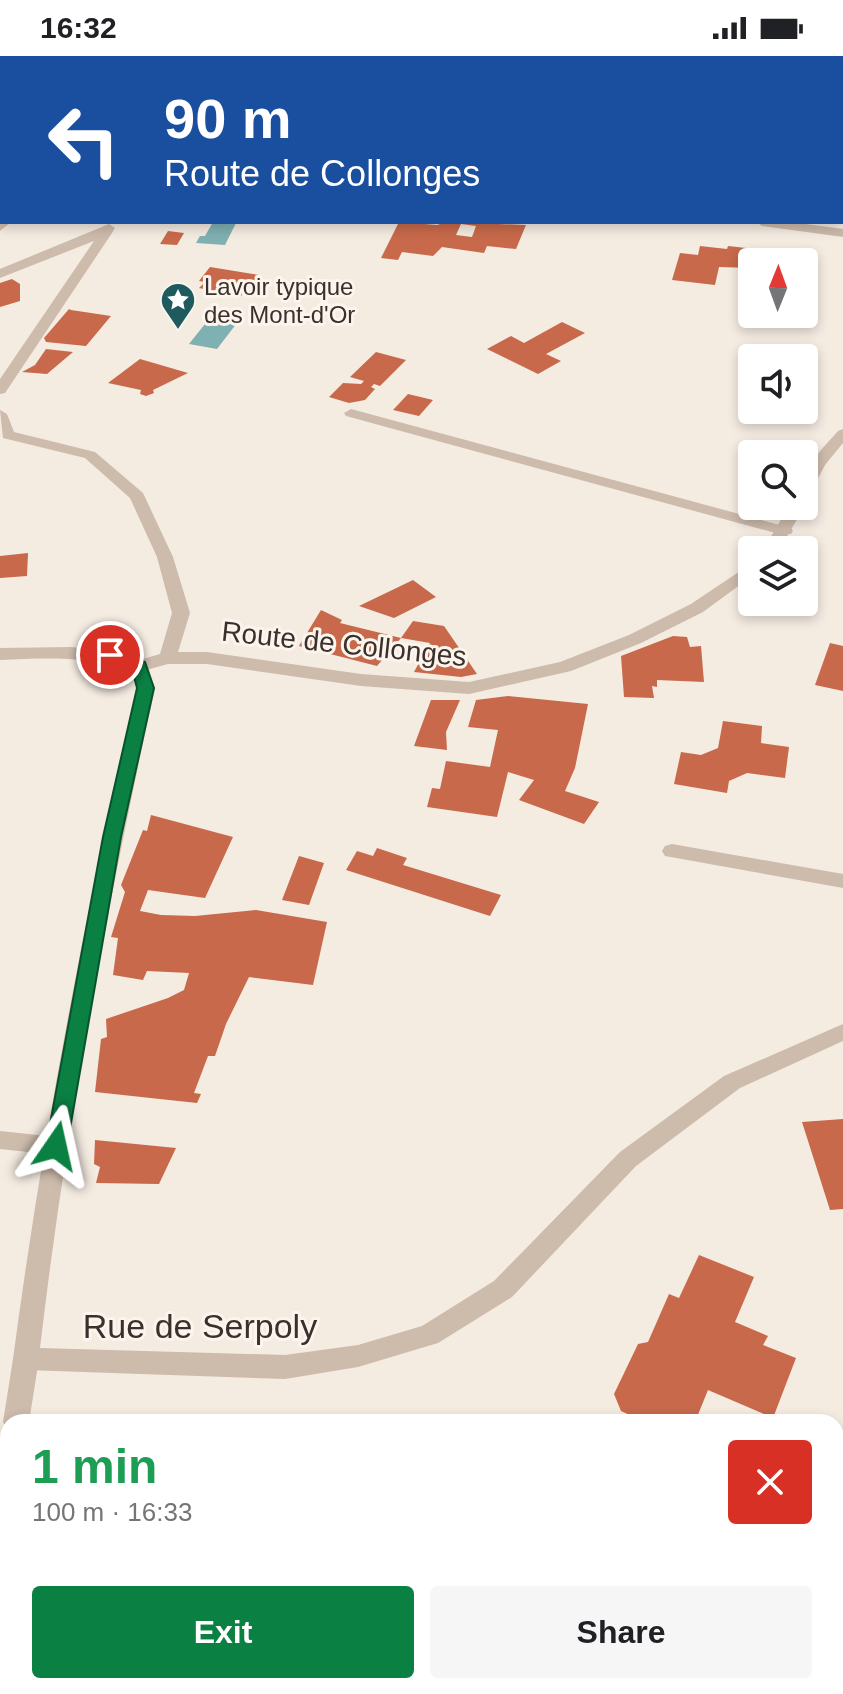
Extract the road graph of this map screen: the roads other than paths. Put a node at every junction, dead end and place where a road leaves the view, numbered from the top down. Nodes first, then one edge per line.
1 (777, 224) edge
2 (110, 227) edge
3 (843, 233) edge
4 (0, 274) edge
5 (0, 390) edge
6 (351, 413) dead end
7 (0, 414) edge
8 (843, 434) edge
9 (818, 463) edge
10 (790, 520) edge
11 (785, 531) junction
12 (781, 536) edge
13 (738, 578) edge
14 (0, 654) edge
15 (168, 658) junction
16 (139, 666) junction
17 (672, 851) dead end
18 (843, 881) edge
19 (843, 1032) edge
20 (0, 1140) edge
21 (56, 1146) junction
22 (26, 1359) junction
23 (12, 1414) edge

1 - 3 street
2 - 4 street
2 - 5 street
6 - 11 street
7 - 15 street
8 - 9 street
10 - 11 street
11 - 12 street
13 - 15 street, Route de Collonges
14 - 16 street
15 - 16 street, Route de Collonges
16 - 21 street
17 - 18 street
19 - 22 street, Rue de Serpoly
20 - 21 street
21 - 22 street
22 - 23 street

